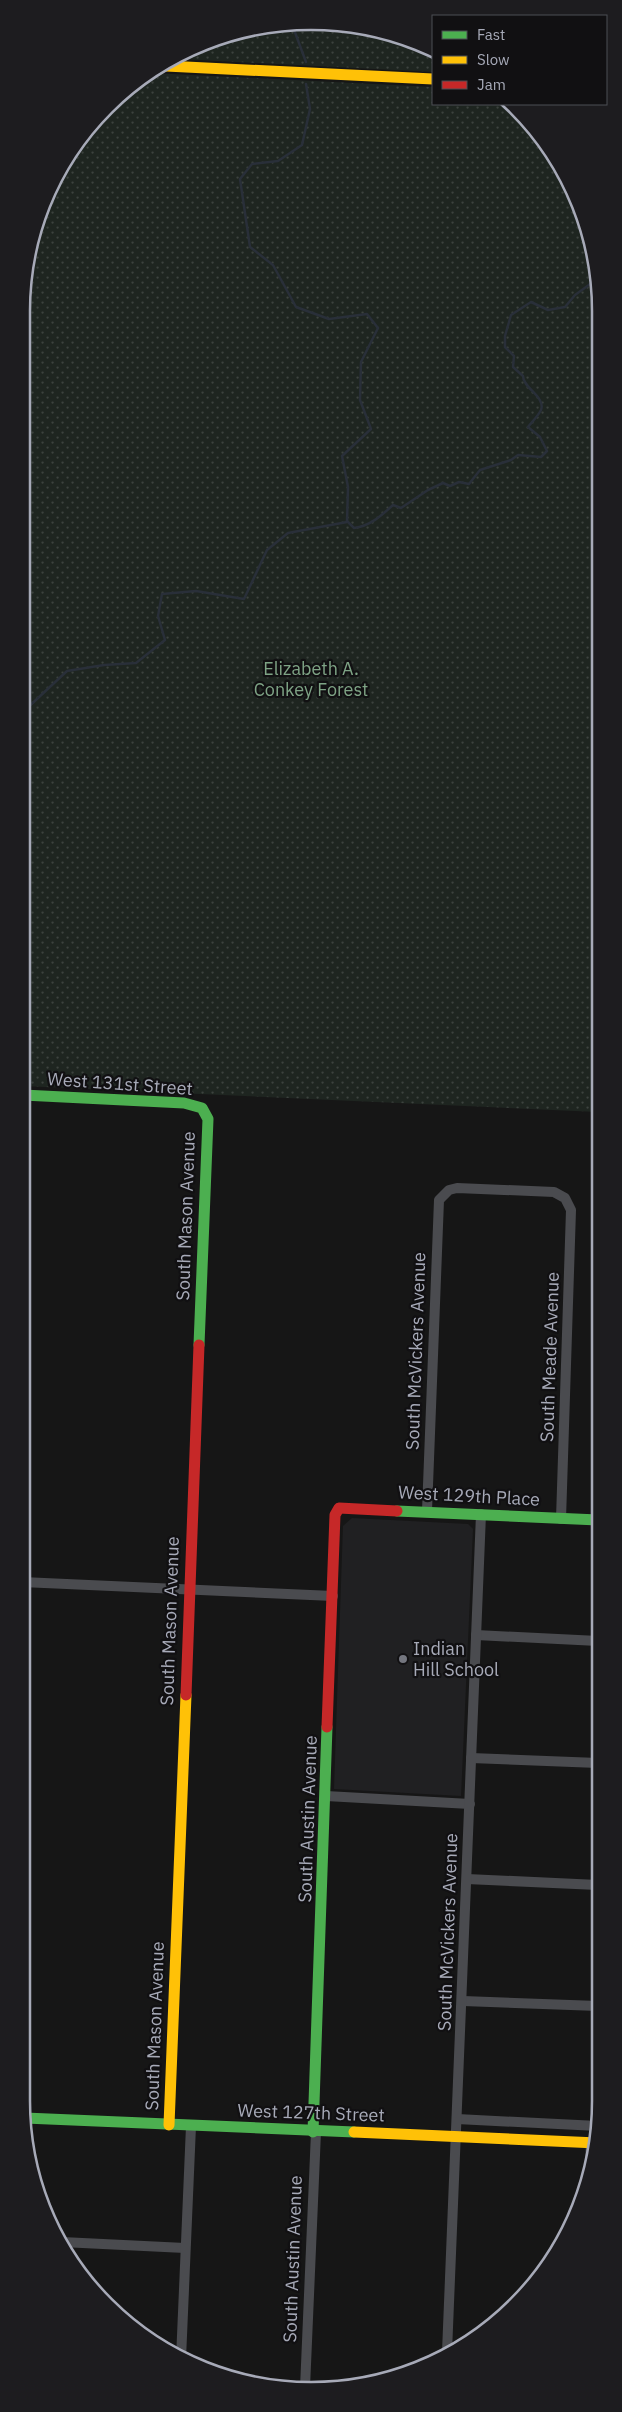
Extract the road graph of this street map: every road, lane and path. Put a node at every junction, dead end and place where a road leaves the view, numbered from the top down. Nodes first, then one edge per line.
1 (174, 66) edge
2 (432, 79) edge
3 (30, 1095) edge
4 (208, 1119) joint
5 (565, 1198) joint
6 (339, 1508) joint
7 (427, 1510) junction
8 (481, 1514) junction
9 (561, 1519) junction
10 (592, 1520) edge
11 (30, 1582) edge
12 (188, 1590) junction
13 (333, 1596) junction
14 (476, 1635) junction
15 (592, 1641) edge
16 (471, 1758) junction
17 (592, 1764) edge
18 (326, 1796) junction
19 (470, 1804) junction
20 (467, 1879) junction
21 (592, 1885) edge
22 (463, 2001) junction
23 (592, 2006) edge
24 (31, 2118) edge
25 (457, 2119) junction
26 (169, 2125) junction
27 (191, 2126) junction
28 (591, 2126) edge
29 (314, 2132) junction
30 (456, 2136) junction
31 (589, 2143) edge
32 (68, 2242) edge
33 (186, 2248) junction
34 (447, 2347) edge
35 (181, 2350) edge
36 (305, 2382) edge

1 - 2 street
3 - 4 street, West 131st Street
4 - 12 street, South Mason Avenue
5 - 7 street, South McVickers Avenue
5 - 9 street, South Meade Avenue
6 - 7 street, West 129th Place
6 - 13 street, South Austin Avenue
7 - 8 street, West 129th Place
8 - 9 street, West 129th Place
8 - 14 street, South McVickers Avenue
9 - 10 street, West 129th Place
11 - 12 street
12 - 13 street
12 - 26 street, South Mason Avenue
13 - 18 street, South Austin Avenue
14 - 15 street
14 - 16 street, South McVickers Avenue
16 - 17 street
16 - 19 street, South McVickers Avenue
18 - 19 street
18 - 29 street, South Austin Avenue
19 - 20 street, South McVickers Avenue
20 - 21 street
20 - 22 street, South McVickers Avenue
22 - 23 street
22 - 25 street, South McVickers Avenue
24 - 26 street, West 127th Street
25 - 28 street
25 - 30 street, South McVickers Avenue
26 - 27 street, West 127th Street
27 - 29 street, West 127th Street
27 - 33 street
29 - 30 street, West 127th Street
29 - 36 street, South Austin Avenue
30 - 31 street, West 127th Street
30 - 34 street, South McVickers Avenue
32 - 33 street
33 - 35 street

